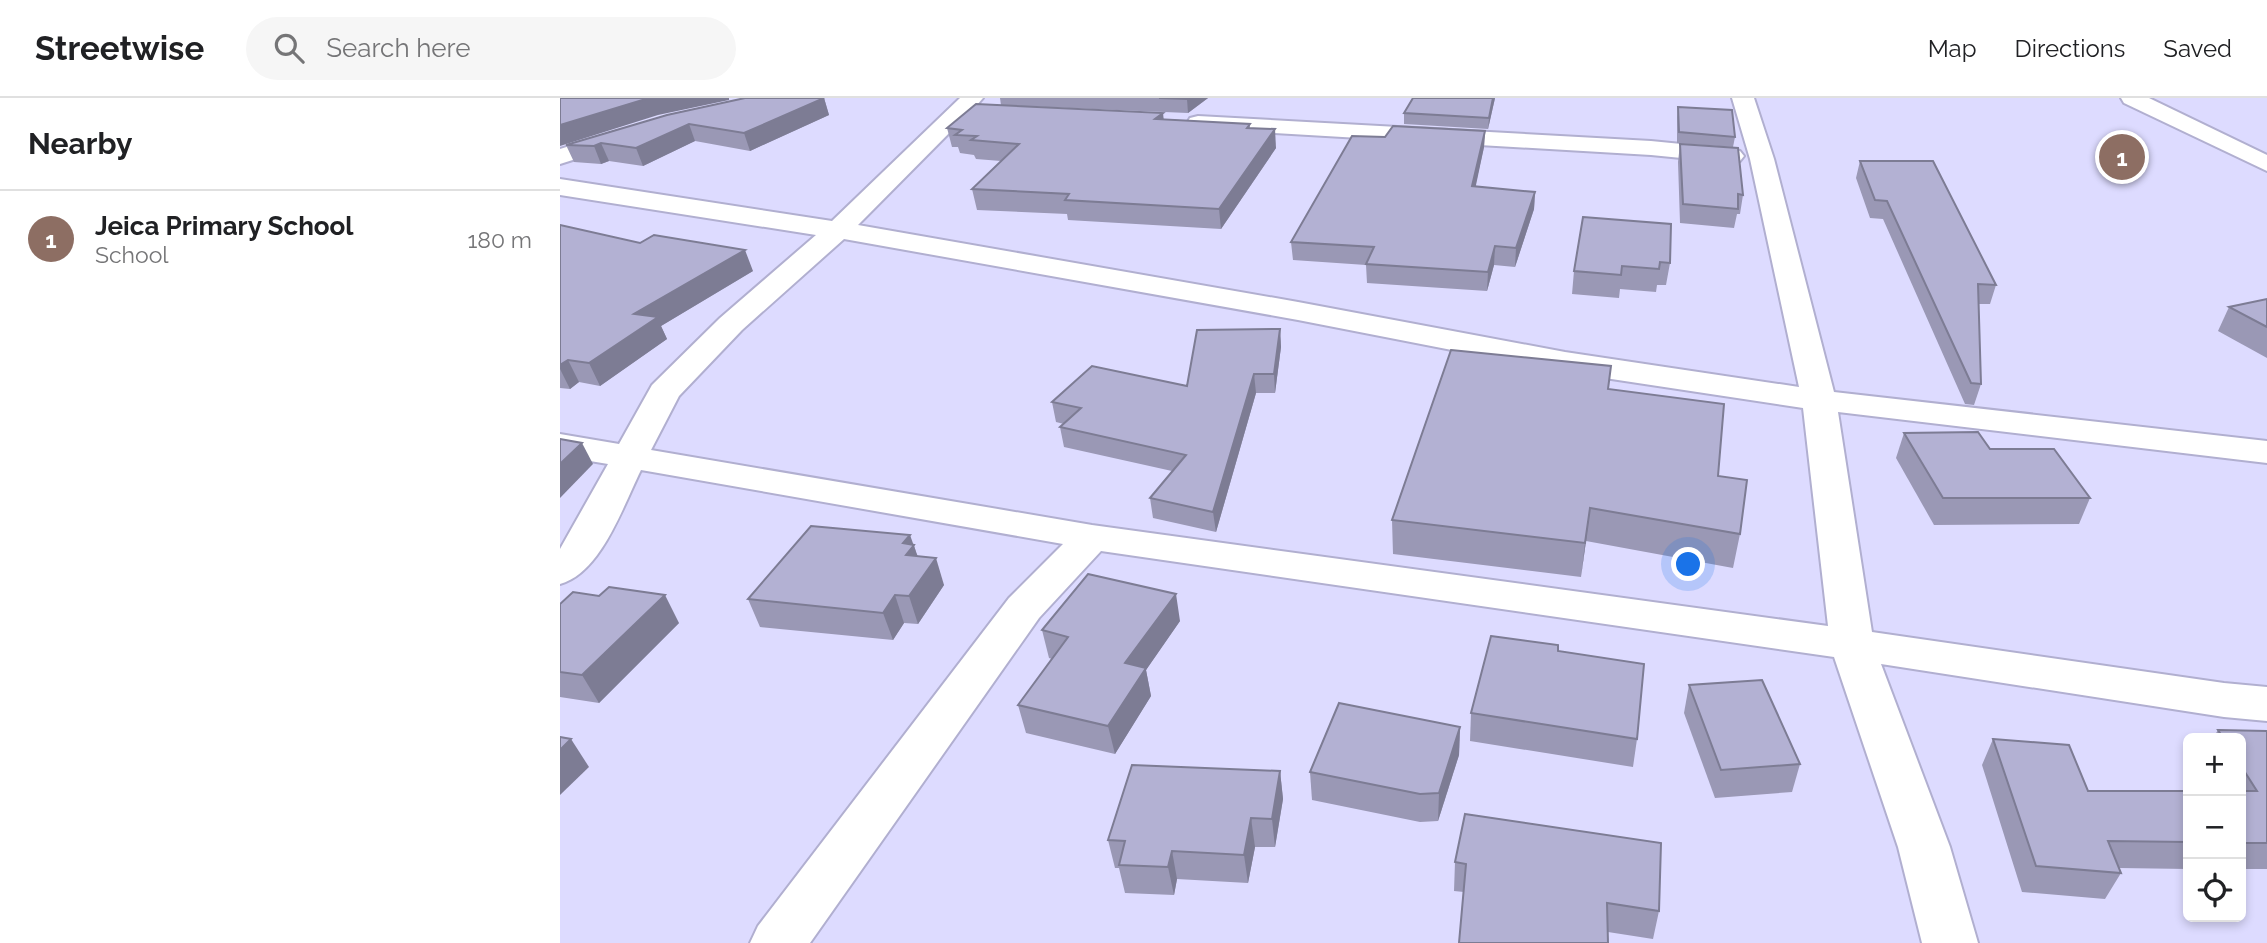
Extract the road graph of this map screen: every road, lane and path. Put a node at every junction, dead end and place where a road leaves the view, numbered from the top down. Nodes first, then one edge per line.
1 (1743, 98) edge
2 (2132, 98) edge
3 (965, 105) edge
4 (1040, 116) edge
5 (1177, 122) edge
6 (641, 131) edge
7 (560, 156) edge
8 (1762, 159) junction
9 (2267, 164) edge
10 (560, 187) edge
11 (838, 230) junction
12 (1819, 400) junction
13 (560, 445) edge
14 (2267, 452) edge
15 (627, 458) junction
16 (1092, 537) junction
17 (560, 571) edge
18 (1852, 644) junction
19 (2267, 704) edge
20 (778, 943) edge
21 (1951, 943) edge

1 - 8 street
2 - 9 street
3 - 4 street
3 - 11 street
5 - 8 street
6 - 7 street
8 - 12 street
10 - 11 street
11 - 12 street
11 - 15 street
12 - 14 street
12 - 18 street
13 - 15 street
15 - 16 street
15 - 17 street
16 - 18 street
16 - 20 street
18 - 19 street
18 - 21 street

